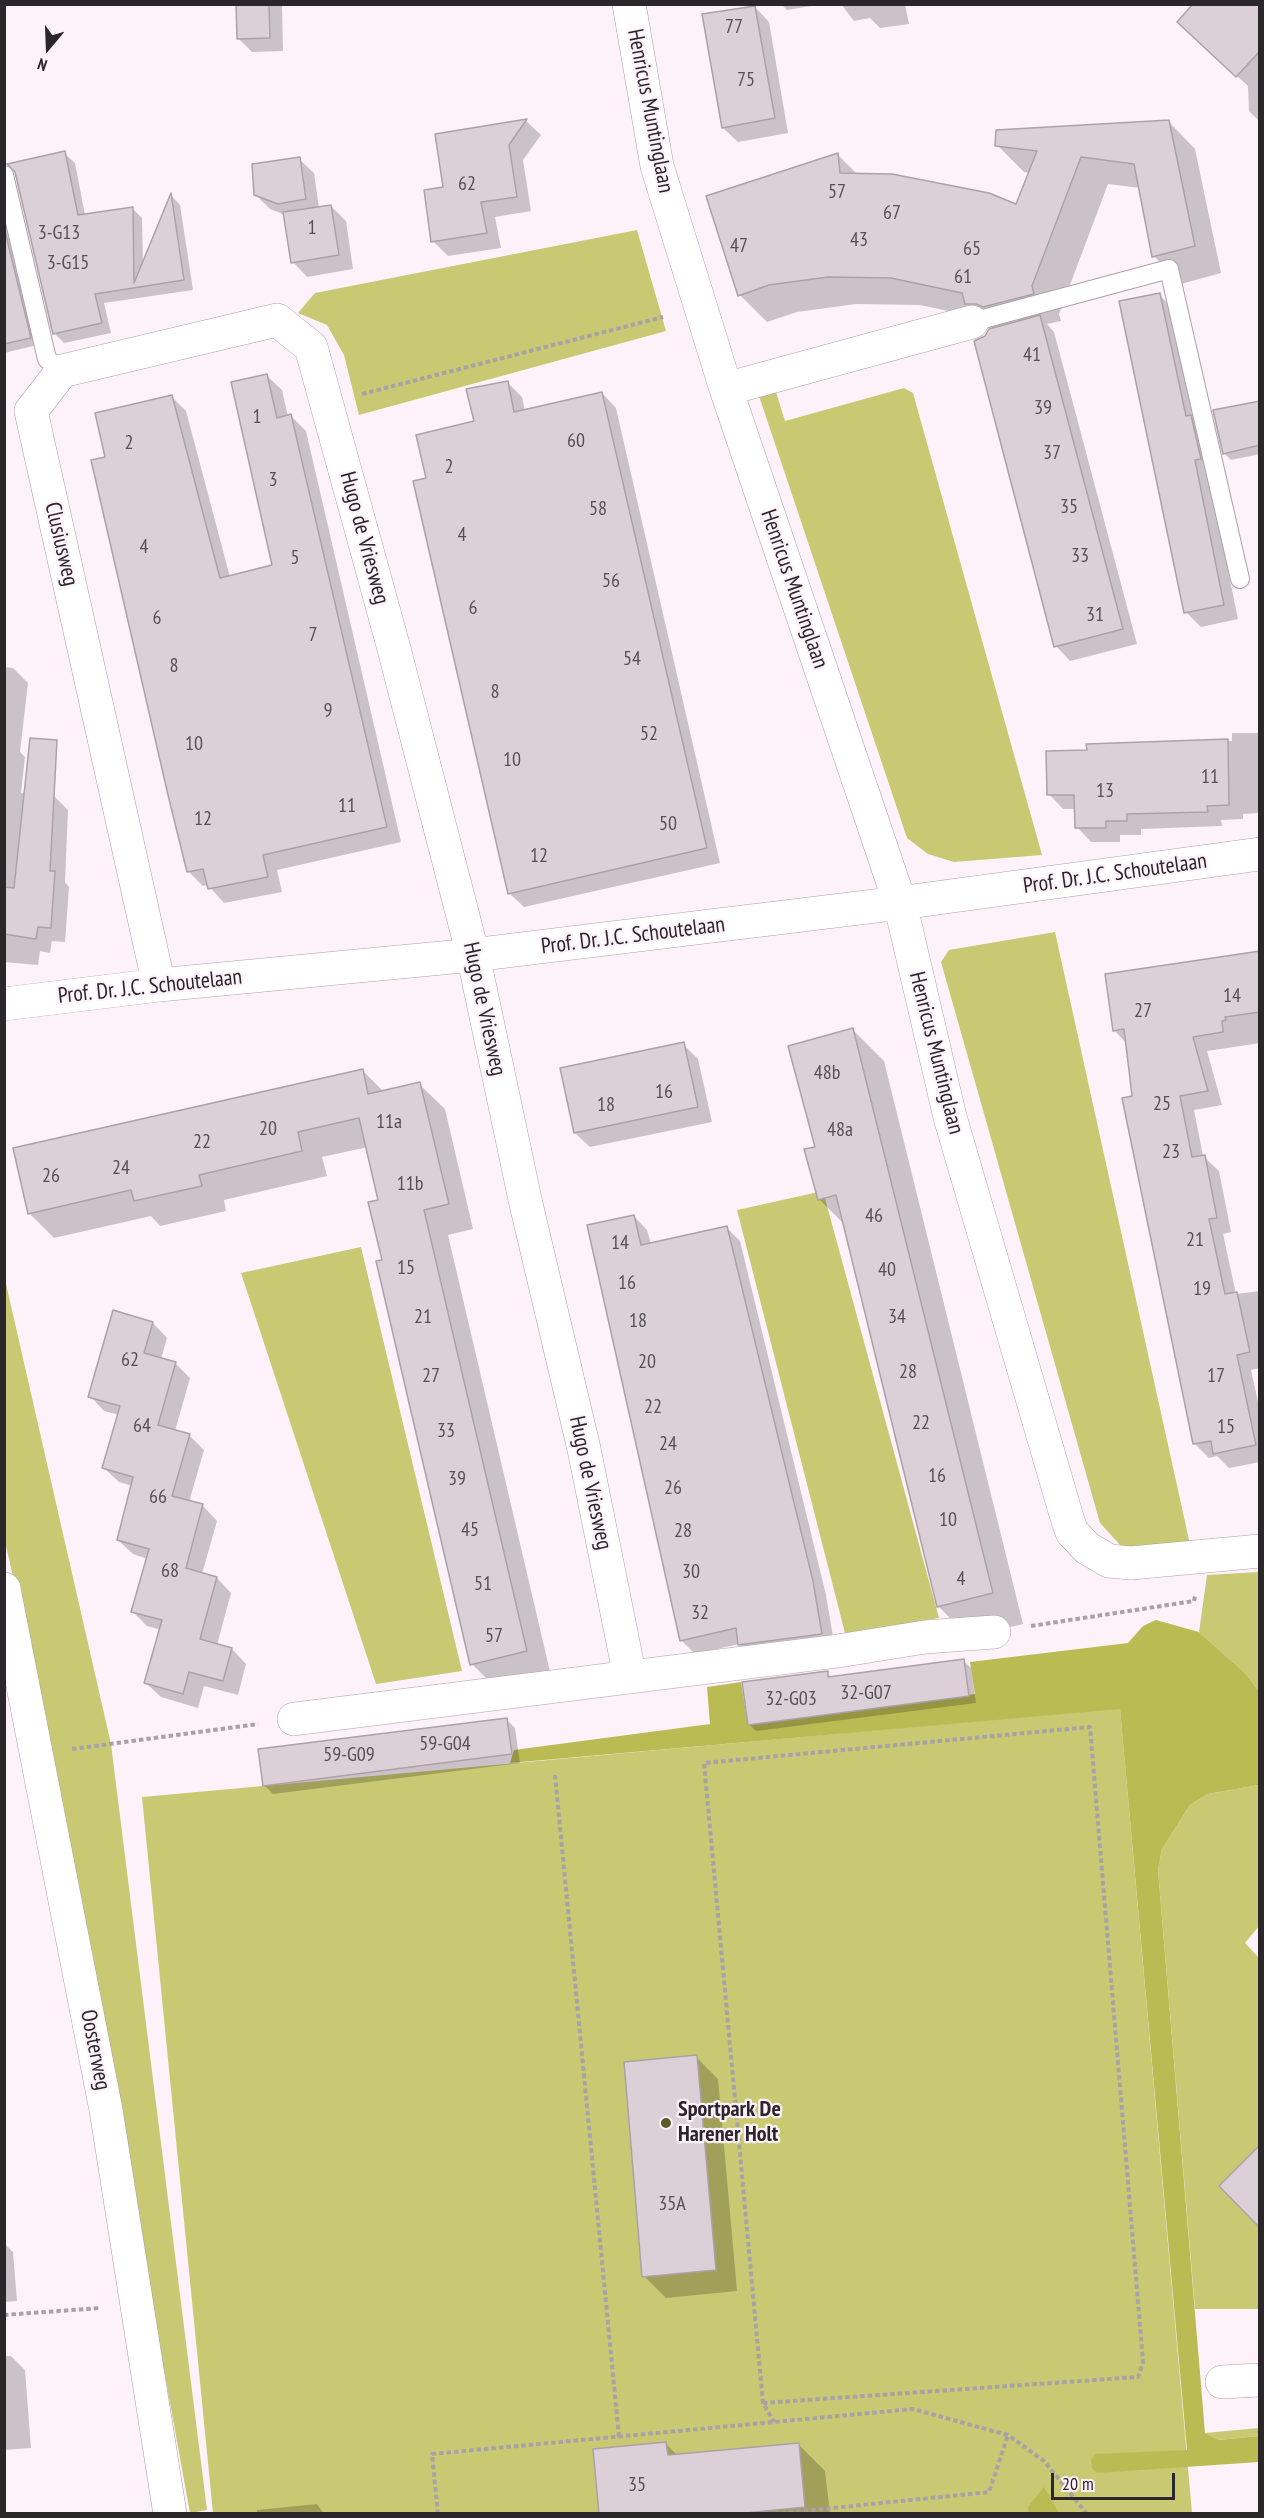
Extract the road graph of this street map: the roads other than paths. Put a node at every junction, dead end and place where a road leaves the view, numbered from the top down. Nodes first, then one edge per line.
1 (629, 4) edge
2 (4, 175) edge
3 (972, 322) joint
4 (62, 370) junction
5 (726, 389) junction
6 (1240, 579) dead end
7 (1260, 854) edge
8 (900, 903) junction
9 (473, 955) junction
10 (159, 985) junction
11 (4, 1004) edge
12 (1260, 1551) edge
13 (4, 1589) edge
14 (994, 1632) road end
15 (630, 1677) junction
16 (294, 1719) road end
17 (1260, 2380) edge
18 (1222, 2382) dead end
19 (170, 2514) edge

1 - 5 street, Henricus Muntinglaan
2 - 4 lane
3 - 5 street
3 - 6 lane
4 - 9 street, Hugo de Vriesweg
4 - 10 street, Clusiusweg
5 - 8 street, Henricus Muntinglaan
7 - 8 street, Prof. Dr. J.C. Schoutelaan
8 - 9 street, Prof. Dr. J.C. Schoutelaan
8 - 12 street, Henricus Muntinglaan
9 - 10 street, Prof. Dr. J.C. Schoutelaan
9 - 15 street, Hugo de Vriesweg
10 - 11 street, Prof. Dr. J.C. Schoutelaan
13 - 19 street, Oosterweg
14 - 15 street
15 - 16 street
17 - 18 street

